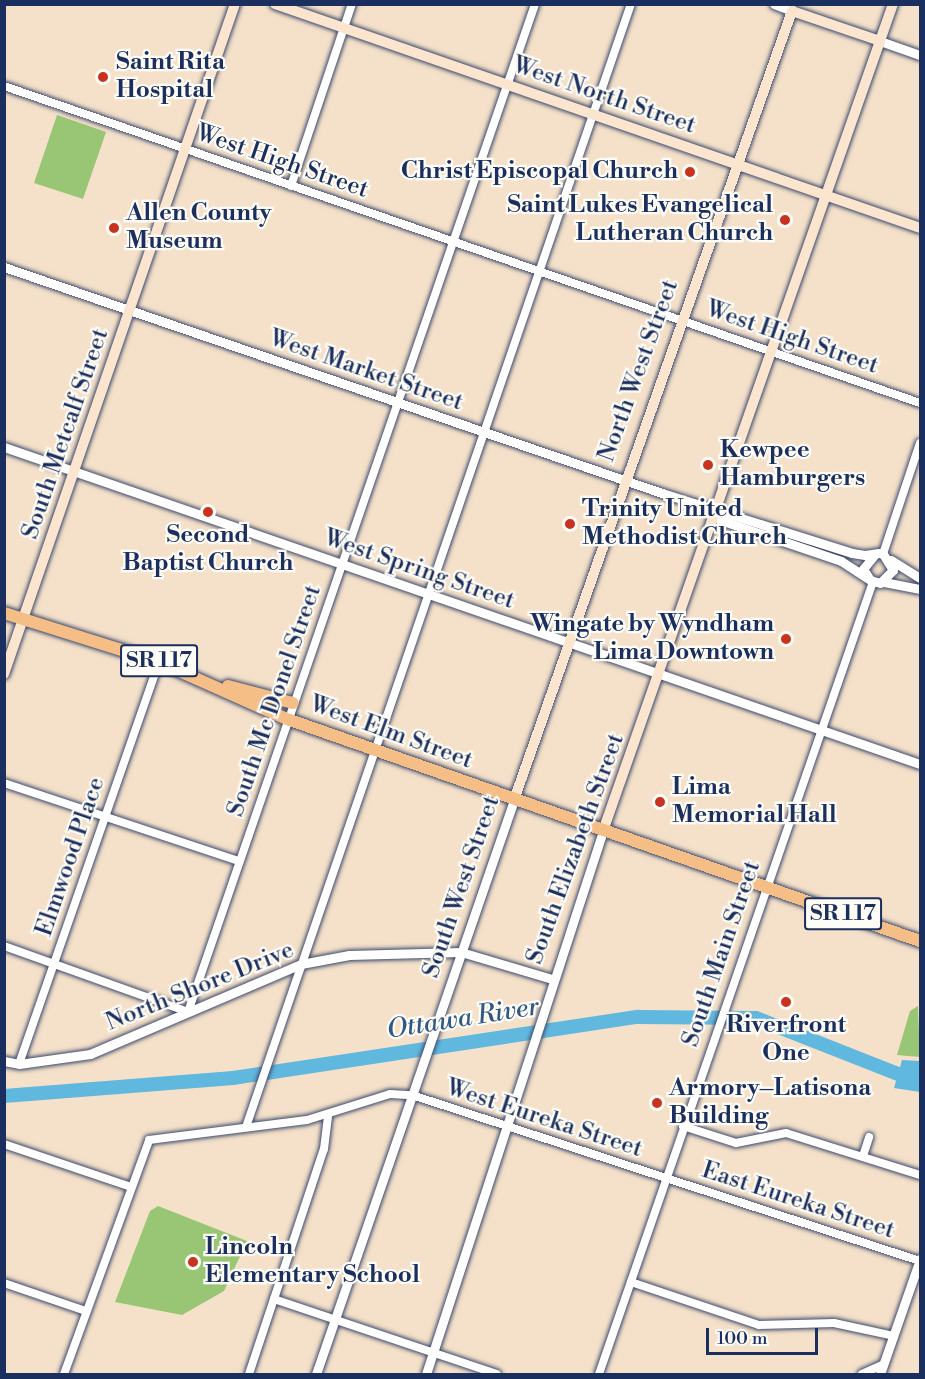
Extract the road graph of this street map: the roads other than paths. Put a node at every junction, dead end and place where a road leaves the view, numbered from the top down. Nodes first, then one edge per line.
1 (235, 4) edge
2 (275, 4) edge
3 (352, 4) edge
4 (535, 4) edge
5 (631, 4) edge
6 (774, 4) edge
7 (893, 4) edge
8 (793, 8) edge
9 (344, 28) junction
10 (880, 41) junction
11 (921, 55) edge
12 (508, 85) junction
13 (4, 86) edge
14 (593, 115) junction
15 (184, 148) junction
16 (736, 164) junction
17 (291, 186) junction
18 (826, 195) junction
19 (921, 228) edge
20 (454, 242) junction
21 (4, 267) edge
22 (540, 272) junction
23 (131, 310) junction
24 (680, 320) junction
25 (771, 352) junction
26 (399, 403) junction
27 (921, 403) edge
28 (485, 433) junction
29 (921, 443) edge
30 (4, 447) edge
31 (75, 471) junction
32 (622, 480) junction
33 (716, 511) junction
34 (879, 554) junction
35 (891, 560) junction
36 (344, 565) junction
37 (921, 578) edge
38 (870, 580) junction
39 (884, 582) junction
40 (921, 589) edge
41 (430, 594) junction
42 (4, 613) edge
43 (25, 620) junction
44 (567, 642) junction
45 (159, 662) junction
46 (4, 674) edge
47 (659, 674) junction
48 (216, 685) junction
49 (293, 703) junction
50 (287, 719) junction
51 (821, 731) junction
52 (376, 750) junction
53 (921, 764) edge
54 (4, 783) edge
55 (514, 800) junction
56 (106, 816) junction
57 (603, 831) junction
58 (239, 861) junction
59 (766, 887) junction
60 (921, 940) edge
61 (4, 946) edge
62 (461, 952) junction
63 (56, 962) junction
64 (301, 964) junction
65 (552, 979) junction
66 (188, 1012) junction
67 (4, 1061) edge
68 (20, 1064) junction
69 (412, 1095) junction
70 (328, 1114) junction
71 (683, 1126) junction
72 (246, 1127) junction
73 (510, 1128) junction
74 (869, 1137) dead end
75 (4, 1144) edge
76 (862, 1156) junction
77 (921, 1175) edge
78 (664, 1179) junction
79 (128, 1186) junction
80 (920, 1260) edge
81 (631, 1282) junction
82 (4, 1284) edge
83 (274, 1299) junction
84 (86, 1311) junction
85 (335, 1320) junction
86 (894, 1336) junction
87 (434, 1353) junction
88 (884, 1364) junction
89 (64, 1374) edge
90 (249, 1374) edge
91 (316, 1374) edge
92 (426, 1374) edge
93 (497, 1374) edge
94 (599, 1374) edge
95 (862, 1374) edge
96 (880, 1374) edge

1 - 15 main road, South Metcalf Street
2 - 9 main road, West North Street
3 - 9 street
4 - 12 street, South Mc Donel Street
5 - 14 street
6 - 8 street
7 - 10 main road, South Elizabeth Street
8 - 10 main road
8 - 16 main road, North West Street
9 - 12 main road, West North Street
9 - 17 street
10 - 11 street
10 - 18 main road, South Elizabeth Street
12 - 14 main road, West North Street
12 - 20 street, South Mc Donel Street
13 - 15 street, West High Street
14 - 16 main road, West North Street
14 - 22 street
15 - 17 street, West High Street
15 - 23 main road, South Metcalf Street
16 - 18 main road, West North Street
16 - 24 main road, North West Street
17 - 20 street, West High Street
18 - 19 main road, West North Street
18 - 25 main road, South Elizabeth Street
20 - 22 street, West High Street
20 - 26 street, South Mc Donel Street
21 - 23 street, West Market Street
22 - 24 street, West High Street
22 - 28 street
23 - 26 street, West Market Street
23 - 31 main road, South Metcalf Street
24 - 25 street, West High Street
24 - 32 main road, North West Street
25 - 27 street, West High Street
25 - 33 main road, South Elizabeth Street
26 - 28 street, West Market Street
26 - 36 street, South Mc Donel Street
28 - 32 street, West Market Street
28 - 41 street
29 - 34 street
30 - 31 street, West Spring Street
31 - 36 street, West Spring Street
31 - 43 main road, South Metcalf Street
32 - 33 street, West Market Street
32 - 44 main road, South West Street
33 - 34 street, West Market Street
33 - 38 street, West Market Street
33 - 47 main road, South Elizabeth Street
34 - 35 street
34 - 38 street
35 - 37 street
35 - 39 street
36 - 41 street, West Spring Street
36 - 49 street, South Mc Donel Street
38 - 39 street
38 - 51 street, South Main Street
39 - 40 street
41 - 44 street, West Spring Street
41 - 52 street
42 - 43 main road, West Elm Street / SR 117
43 - 45 main road, West Elm Street / SR 117
43 - 46 main road, South Metcalf Street
44 - 47 street, West Spring Street
44 - 55 main road, South West Street
45 - 48 main road, West Elm Street / SR 117
45 - 56 street, Elmwood Place
47 - 51 street, West Spring Street
47 - 57 main road, South Elizabeth Street
48 - 49 main road
48 - 50 main road, West Elm Street / SR 117
49 - 50 street, South Mc Donel Street
50 - 52 main road, West Elm Street / SR 117
50 - 58 street, South Mc Donel Street
51 - 53 street, West Spring Street
51 - 59 street, South Main Street
52 - 55 main road, West Elm Street / SR 117
52 - 64 street
54 - 56 street
55 - 57 main road, West Elm Street / SR 117
55 - 62 street, South West Street
56 - 58 street
56 - 63 street, Elmwood Place
57 - 59 main road, West Elm Street / SR 117
57 - 65 street, South Elizabeth Street
58 - 66 street, South Mc Donel Street
59 - 60 main road, SR 117
59 - 71 street, South Main Street
61 - 63 street
62 - 64 street, North Shore Drive
62 - 65 street, North Shore Drive
62 - 69 street, South West Street
63 - 66 street
63 - 68 street, Elmwood Place
64 - 66 street, North Shore Drive
64 - 72 street
65 - 73 street, South Elizabeth Street
66 - 68 street, North Shore Drive
67 - 68 street, North Shore Drive
69 - 70 street
69 - 73 street, West Eureka Street
69 - 85 street, South West Street
70 - 72 street
70 - 83 street
71 - 76 street
71 - 78 street, South Main Street
72 - 79 street
73 - 78 street, West Eureka Street
73 - 87 street, South Elizabeth Street
74 - 76 street
75 - 79 street
76 - 77 street
78 - 80 street, East Eureka Street
78 - 81 street, South Main Street
79 - 84 street
80 - 86 street
81 - 86 street
81 - 94 street, South Main Street
82 - 84 street
83 - 85 street
83 - 90 street
84 - 89 street
85 - 87 street
85 - 91 street, South West Street
86 - 88 street
87 - 92 street, South Elizabeth Street
87 - 93 street
88 - 95 street
88 - 96 street

